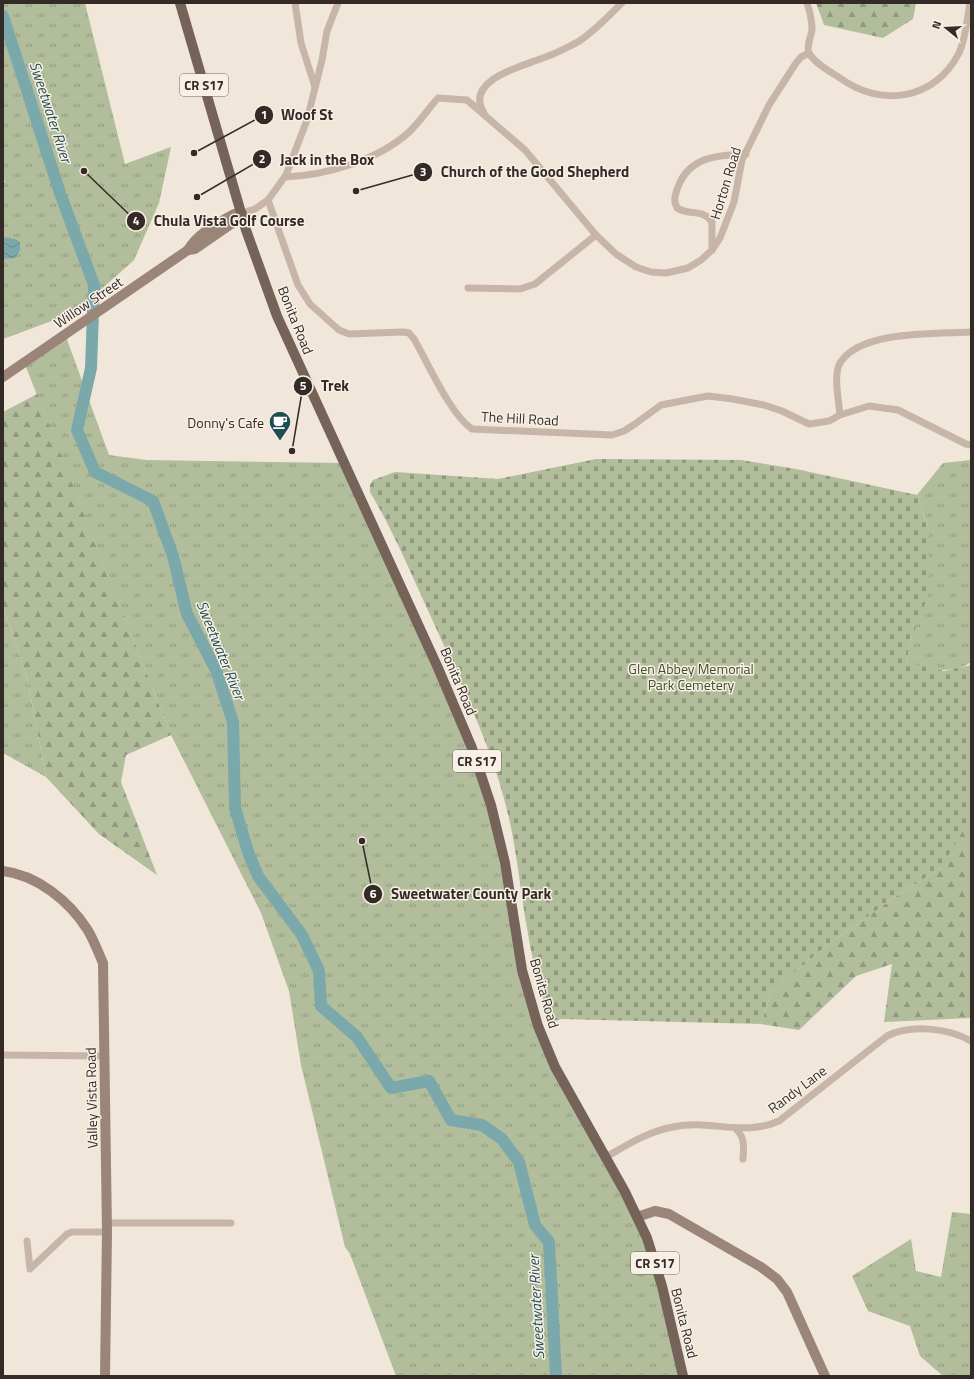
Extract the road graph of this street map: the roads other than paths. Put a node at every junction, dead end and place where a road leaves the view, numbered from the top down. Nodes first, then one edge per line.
1 (180, 3) edge
2 (295, 3) edge
3 (338, 3) edge
4 (622, 3) edge
5 (807, 3) edge
6 (970, 3) edge
7 (809, 53) junction
8 (315, 87) junction
9 (485, 115) junction
10 (746, 154) junction
11 (285, 177) junction
12 (268, 200) junction
13 (242, 213) junction
14 (596, 235) junction
15 (712, 250) junction
16 (468, 288) dead end
17 (971, 332) edge
18 (3, 377) edge
19 (840, 415) junction
20 (971, 444) edge
21 (3, 871) edge
22 (971, 1041) edge
23 (3, 1055) edge
24 (104, 1056) junction
25 (735, 1128) junction
26 (606, 1157) junction
27 (743, 1159) dead end
28 (638, 1217) junction
29 (231, 1223) dead end
30 (107, 1227) junction
31 (27, 1241) dead end
32 (105, 1376) edge
33 (683, 1376) edge
34 (826, 1376) edge

1 - 13 main road, Bonita Road / CR S17
2 - 8 street
3 - 8 street
4 - 9 street
5 - 7 street
6 - 7 street
7 - 10 street, Horton Road
8 - 11 street
9 - 11 street, Horton Road
9 - 14 street, Horton Road
10 - 15 street, Horton Road
10 - 15 street
11 - 12 street
12 - 13 street
12 - 19 street, The Hill Road
13 - 18 street, Willow Street
13 - 26 main road, Bonita Road / CR S17
14 - 15 street, Horton Road
14 - 16 street
17 - 19 street
19 - 20 street, The Hill Road
21 - 24 street, Valley Vista Road
22 - 25 street, Randy Lane
23 - 24 street
24 - 30 street, Valley Vista Road
25 - 26 street, Randy Lane
25 - 27 street
26 - 28 main road, Bonita Road / CR S17
28 - 33 main road, Bonita Road / CR S17
28 - 34 street
29 - 30 street
30 - 31 street
30 - 32 street, Valley Vista Road

